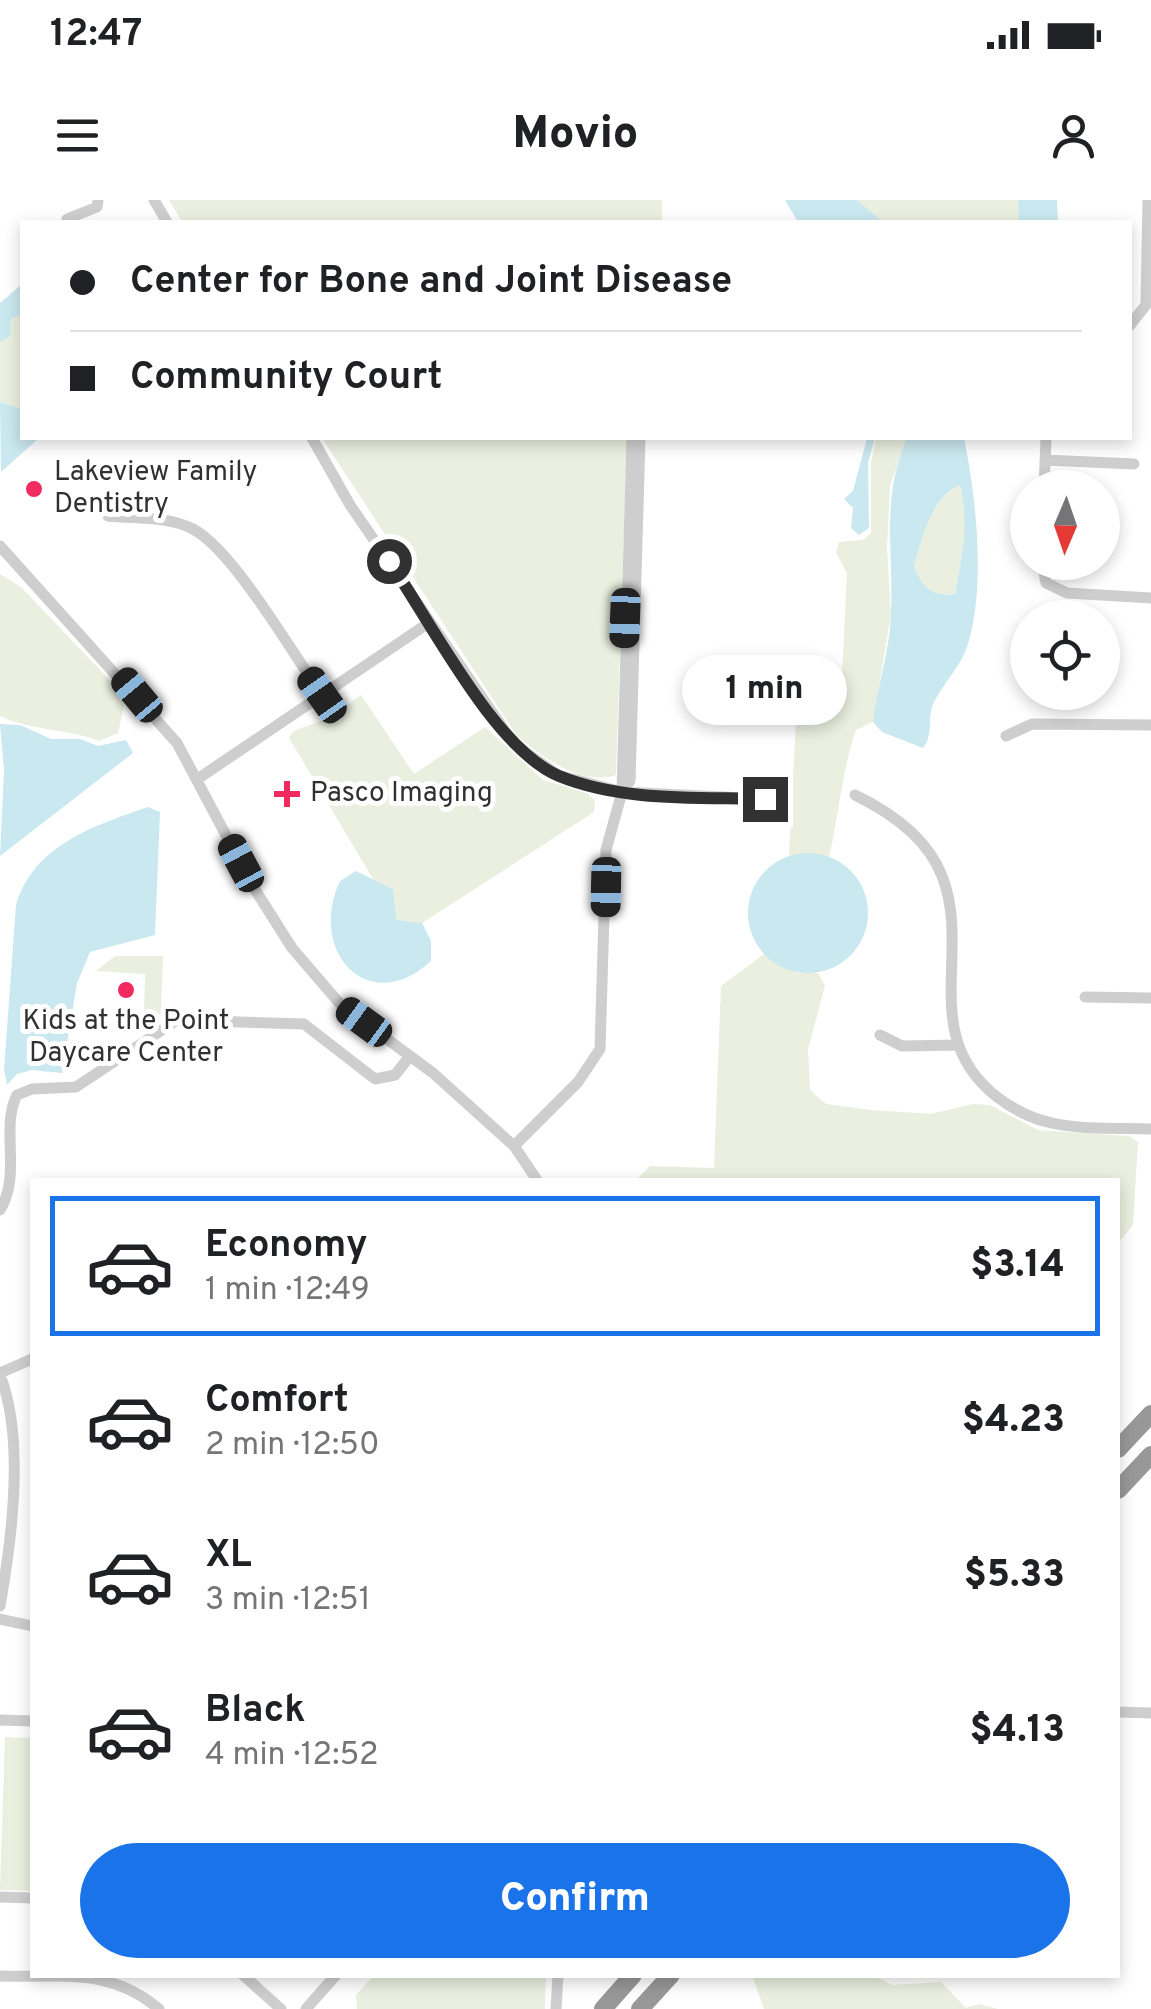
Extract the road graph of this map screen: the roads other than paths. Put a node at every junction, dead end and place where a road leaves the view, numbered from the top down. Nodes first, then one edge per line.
1 (98, 200) edge
2 (1148, 200) edge
3 (67, 219) dead end
4 (1132, 323) edge
5 (313, 440) edge
6 (632, 440) edge
7 (640, 440) edge
8 (1046, 440) edge
9 (1046, 460) junction
10 (1134, 464) dead end
11 (1045, 470) edge
12 (108, 516) dead end
13 (0, 546) edge
14 (1045, 580) edge
15 (1151, 598) edge
16 (430, 622) junction
17 (322, 695) junction
18 (1151, 725) edge
19 (1006, 736) dead end
20 (199, 778) junction
21 (622, 792) junction
22 (855, 794) dead end
23 (765, 799) dead end
24 (1085, 997) dead end
25 (1151, 998) edge
26 (880, 1035) dead end
27 (958, 1045) junction
28 (410, 1056) junction
29 (1151, 1129) edge
30 (514, 1146) junction
31 (536, 1178) edge
32 (0, 1210) edge
33 (30, 1360) edge
34 (0, 1374) edge
35 (1151, 1414) edge
36 (1120, 1447) edge
37 (1151, 1455) edge
38 (1120, 1488) edge
39 (5, 1497) edge
40 (0, 1606) edge
41 (0, 1619) edge
42 (30, 1626) edge
43 (1120, 1712) edge
44 (1151, 1714) edge
45 (0, 1720) edge
46 (30, 1722) edge
47 (0, 1897) edge
48 (30, 1898) edge
49 (0, 1976) edge
50 (30, 1977) edge
51 (54, 1978) edge
52 (245, 1978) edge
53 (333, 1978) edge
54 (558, 1978) edge
55 (630, 1978) edge
56 (668, 1978) edge
57 (159, 2009) edge
58 (281, 2009) edge
59 (306, 2009) edge
60 (556, 2009) edge
61 (603, 2009) edge
62 (640, 2009) edge

1 - 3 street
2 - 4 street
5 - 16 street
6 - 21 street
7 - 21 street
8 - 9 street
9 - 10 street
9 - 11 street
12 - 17 street
13 - 20 street
14 - 15 street
16 - 17 street
16 - 21 street
17 - 20 street
18 - 19 street
20 - 28 street
21 - 23 street
21 - 30 street
22 - 27 street
24 - 25 street
26 - 27 street
27 - 29 street
28 - 30 street
28 - 32 street
30 - 31 street
33 - 34 street
34 - 39 street
35 - 36 highway
37 - 38 highway
39 - 40 street
41 - 42 street
43 - 44 street
45 - 46 street
47 - 48 street
49 - 50 street
51 - 57 street
52 - 58 street
53 - 59 street
54 - 60 street
55 - 61 highway
56 - 62 highway

